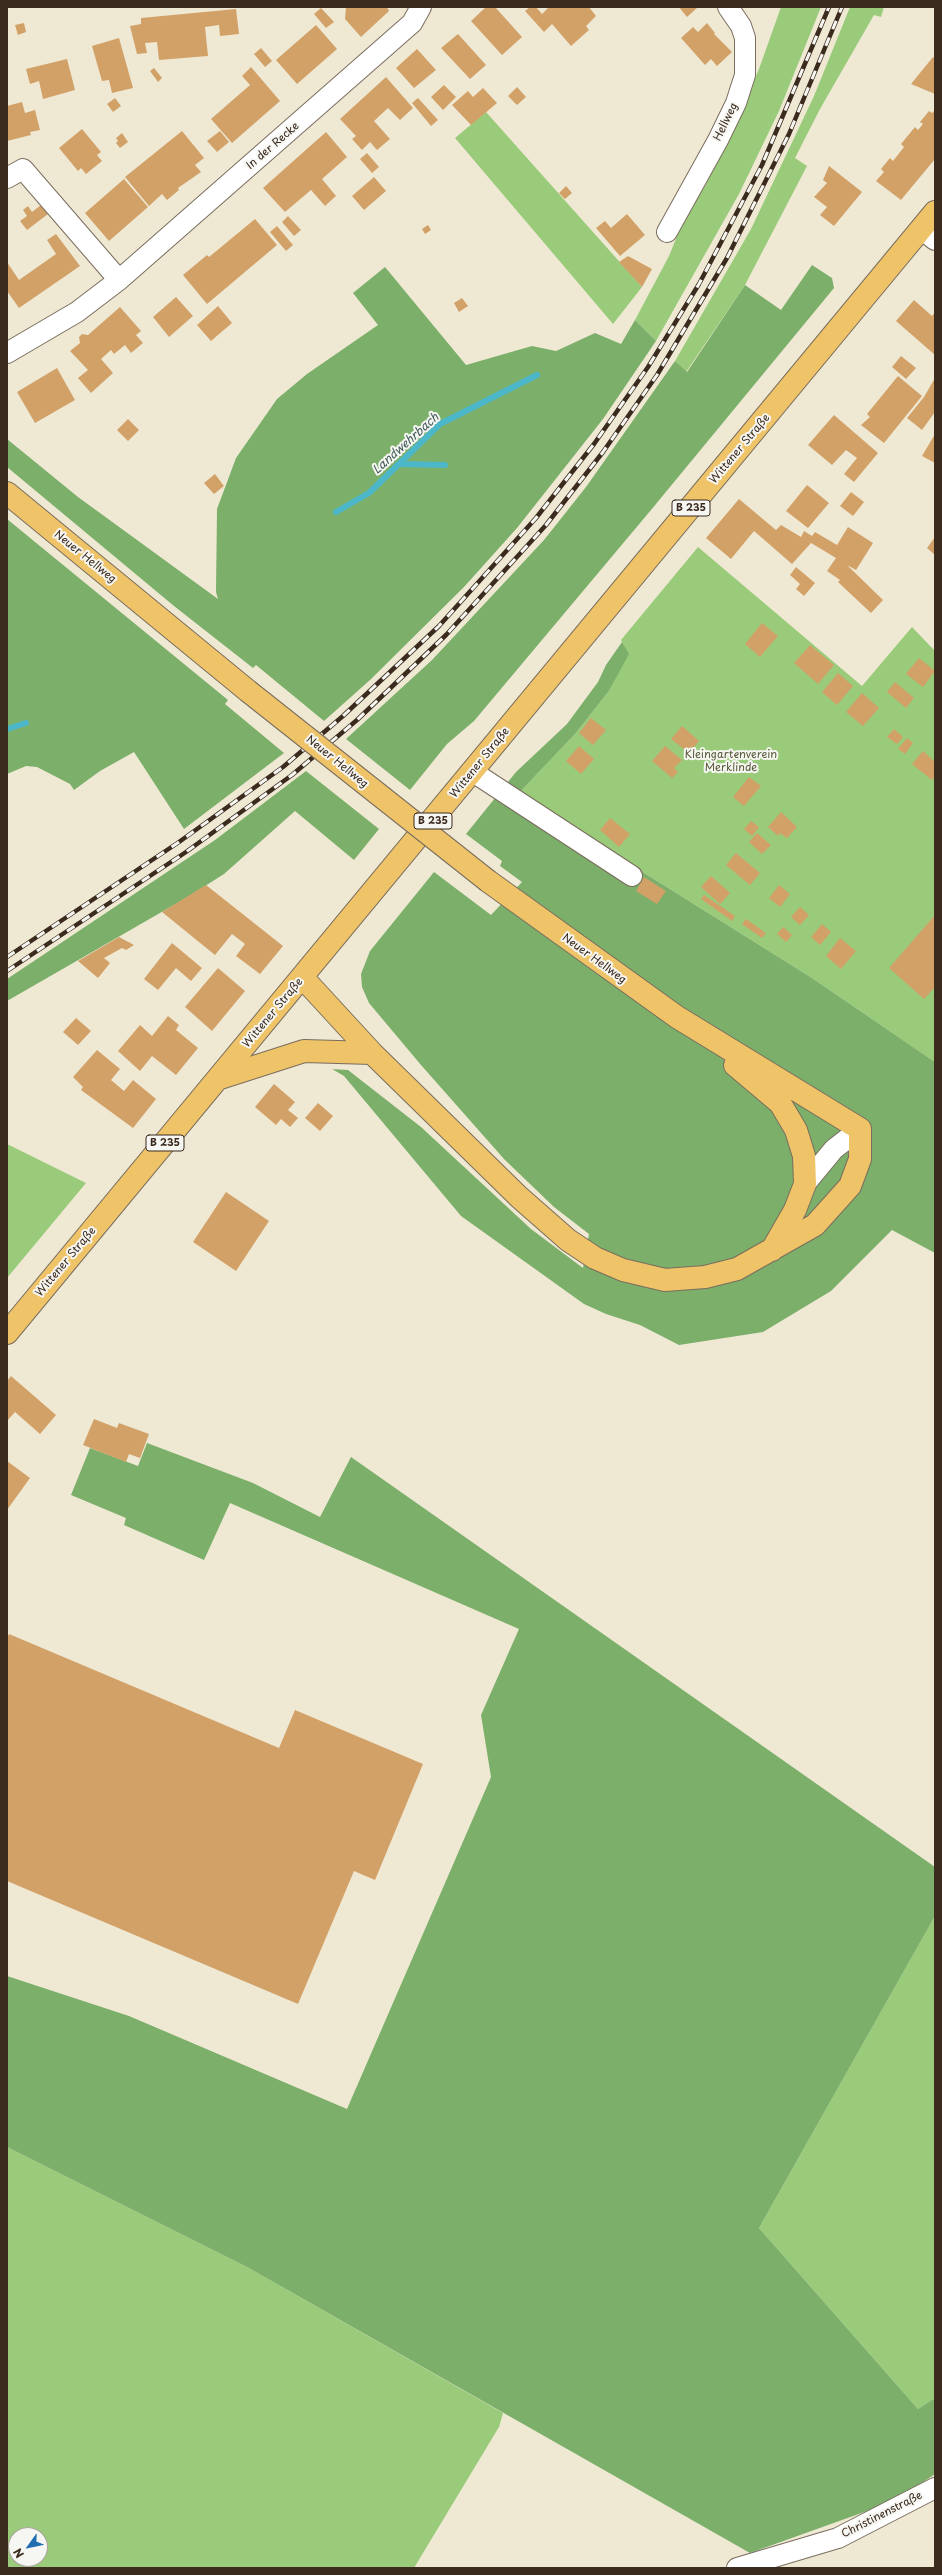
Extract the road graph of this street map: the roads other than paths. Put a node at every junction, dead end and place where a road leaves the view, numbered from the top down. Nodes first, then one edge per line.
1 (421, 7) edge
2 (728, 7) edge
3 (7, 178) edge
4 (935, 212) edge
5 (668, 232) dead end
6 (928, 235) edge
7 (119, 280) junction
8 (7, 353) edge
9 (7, 493) edge
10 (473, 772) junction
11 (632, 876) dead end
12 (303, 978) junction
13 (677, 1017) junction
14 (372, 1053) junction
15 (219, 1078) junction
16 (860, 1129) junction
17 (805, 1184) junction
18 (772, 1250) junction
19 (7, 1333) edge
20 (935, 2488) edge
21 (737, 2568) edge

1 - 7 street, In der Recke
2 - 5 street, Hellweg
3 - 7 street
4 - 6 main road, Wittener Straße / B 235
6 - 10 main road, Wittener Straße / B 235
7 - 8 street, In der Recke
9 - 13 main road, Neuer Hellweg, bridge
10 - 11 street
10 - 12 main road, Wittener Straße / B 235
12 - 14 main road
12 - 15 main road, Wittener Straße / B 235
13 - 16 main road, Neuer Hellweg
13 - 17 main road, Neuer Hellweg
14 - 15 main road
14 - 18 main road
15 - 19 main road, Wittener Straße / B 235
16 - 17 street
16 - 18 main road
17 - 18 main road, Neuer Hellweg
20 - 21 street, Christinenstraße

